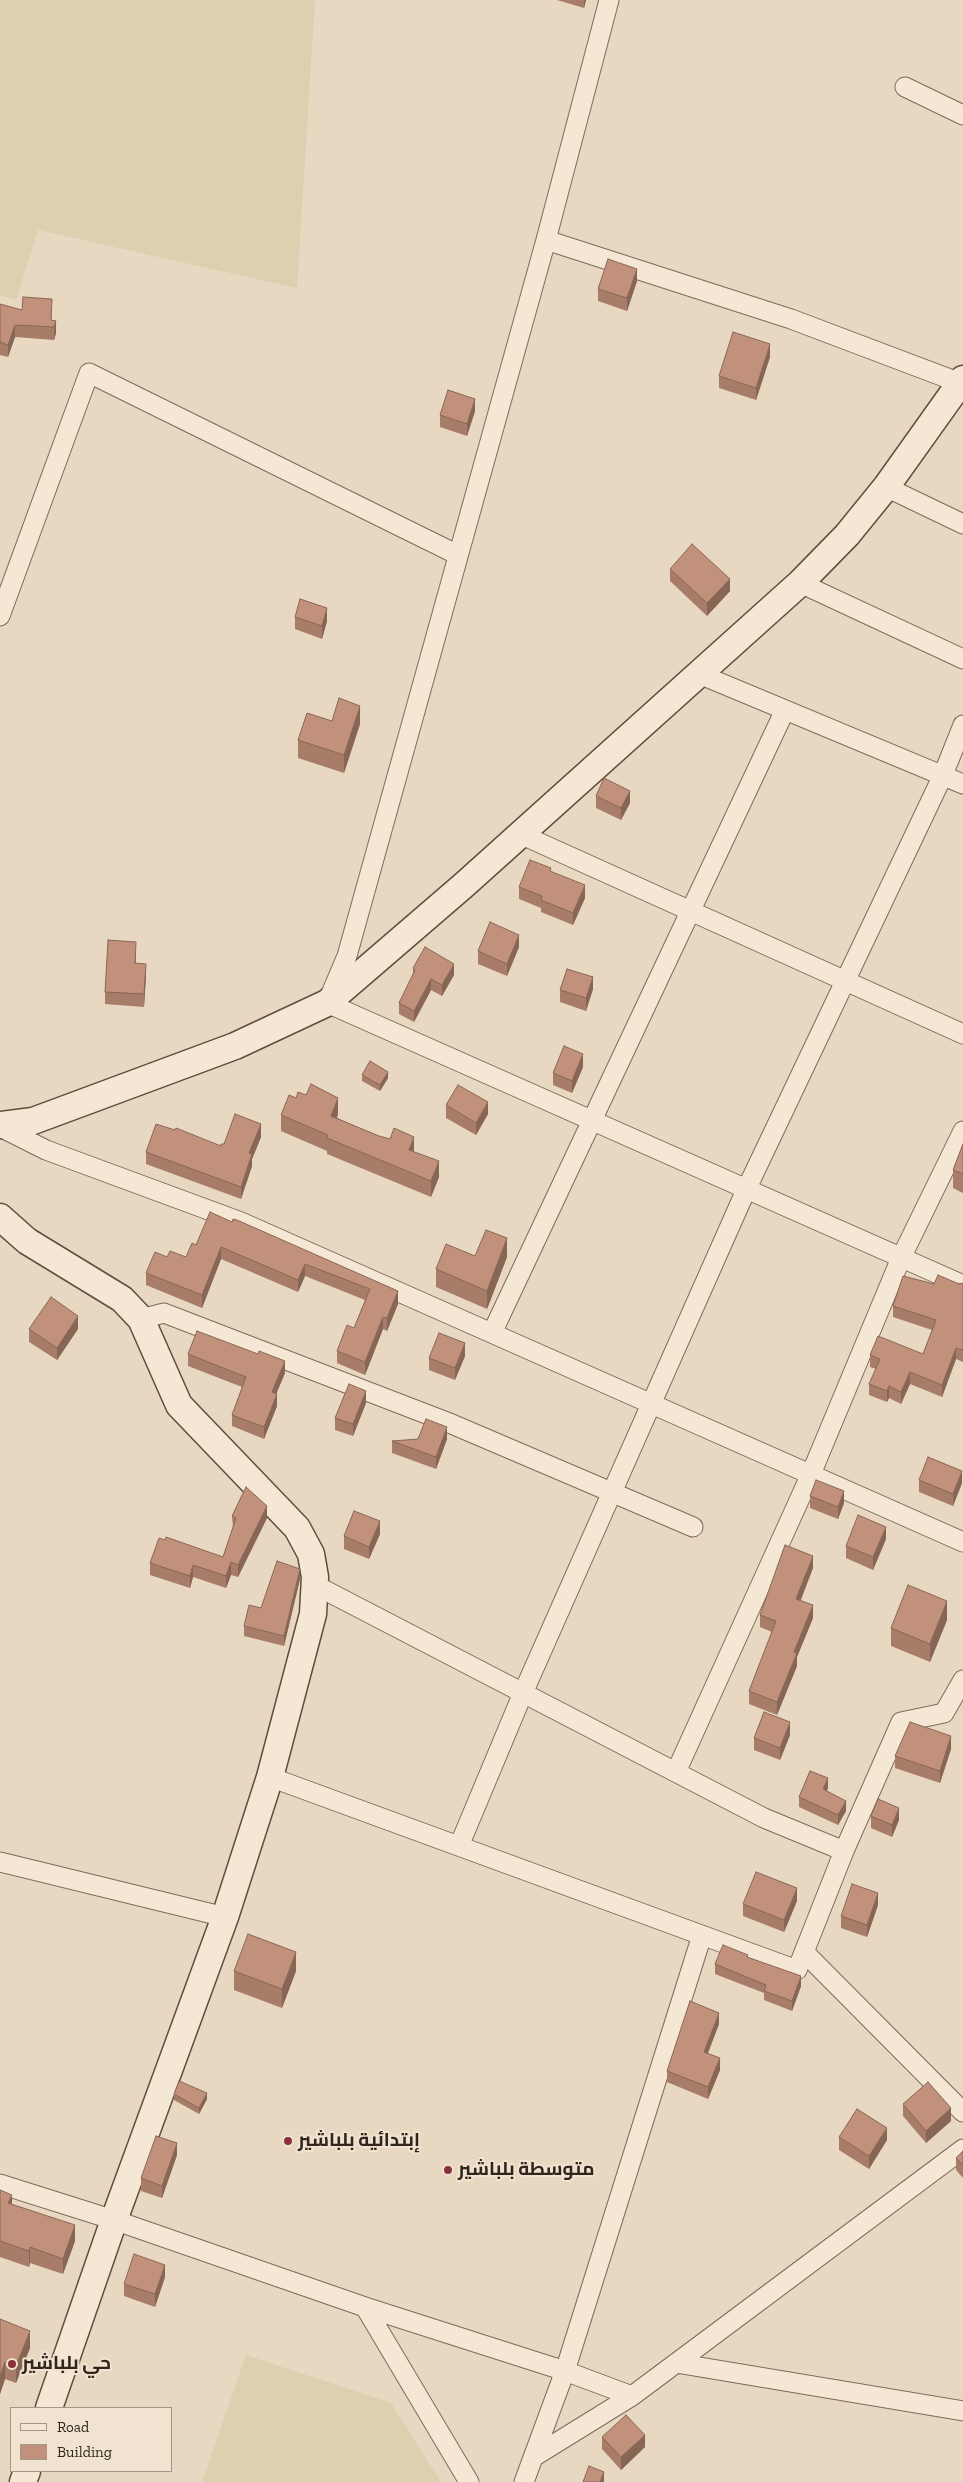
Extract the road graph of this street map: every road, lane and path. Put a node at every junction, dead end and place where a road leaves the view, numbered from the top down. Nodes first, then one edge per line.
1 (609, 0) edge
2 (905, 87) dead end
3 (963, 115) edge
4 (546, 240) junction
5 (962, 382) edge
6 (886, 487) junction
7 (963, 524) edge
8 (458, 555) junction
9 (800, 584) junction
10 (0, 616) edge
11 (963, 660) edge
12 (699, 674) junction
13 (785, 710) junction
14 (963, 725) edge
15 (943, 775) junction
16 (963, 784) edge
17 (520, 834) junction
18 (691, 911) junction
19 (846, 982) junction
20 (326, 1003) junction
21 (963, 1034) edge
22 (591, 1120) junction
23 (0, 1126) edge
24 (963, 1131) edge
25 (746, 1190) junction
26 (0, 1217) edge
27 (901, 1258) junction
28 (963, 1286) edge
29 (141, 1319) junction
30 (492, 1333) junction
31 (652, 1404) junction
32 (811, 1474) junction
33 (611, 1492) junction
34 (693, 1527) dead end
35 (963, 1542) edge
36 (315, 1586) junction
37 (963, 1680) edge
38 (523, 1694) junction
39 (676, 1772) junction
40 (270, 1777) junction
41 (460, 1846) junction
42 (844, 1851) junction
43 (0, 1862) edge
44 (225, 1917) junction
45 (702, 1935) junction
46 (804, 1952) junction
47 (963, 2112) edge
48 (963, 2148) edge
49 (0, 2184) edge
50 (114, 2220) junction
51 (365, 2307) junction
52 (676, 2362) junction
53 (565, 2371) junction
54 (632, 2396) junction
55 (49, 2407) edge
56 (963, 2411) edge
57 (534, 2456) junction
58 (469, 2482) edge
59 (524, 2482) edge

1 - 4 street
2 - 3 street
4 - 5 street
4 - 8 street
5 - 6 street
6 - 7 street
6 - 9 street
8 - 10 street
8 - 20 street
9 - 11 street
9 - 12 street
12 - 13 street
12 - 17 street
13 - 15 street
13 - 18 street
14 - 15 street
15 - 16 street
15 - 19 street
17 - 18 street
17 - 20 street
18 - 19 street
18 - 22 street
19 - 21 street
19 - 25 street
20 - 22 street
20 - 23 street
22 - 25 street
22 - 30 street
23 - 30 street
24 - 27 street
25 - 27 street
25 - 31 street
26 - 29 street
27 - 28 street
27 - 32 street
29 - 33 street
29 - 36 street
30 - 31 street
31 - 32 street
31 - 33 street
32 - 35 street
32 - 39 street
33 - 34 street
33 - 38 street
36 - 38 street
36 - 40 street
37 - 42 street
38 - 39 street
38 - 41 street
39 - 42 street
40 - 41 street
40 - 44 street
41 - 45 street
42 - 46 street
43 - 44 street
44 - 50 street
45 - 46 street
45 - 53 street
46 - 47 street
48 - 52 street
49 - 50 street
50 - 51 street
50 - 55 street
51 - 53 street
51 - 58 street
52 - 54 street
52 - 56 street
53 - 54 street
53 - 57 street
54 - 57 street
57 - 59 street

